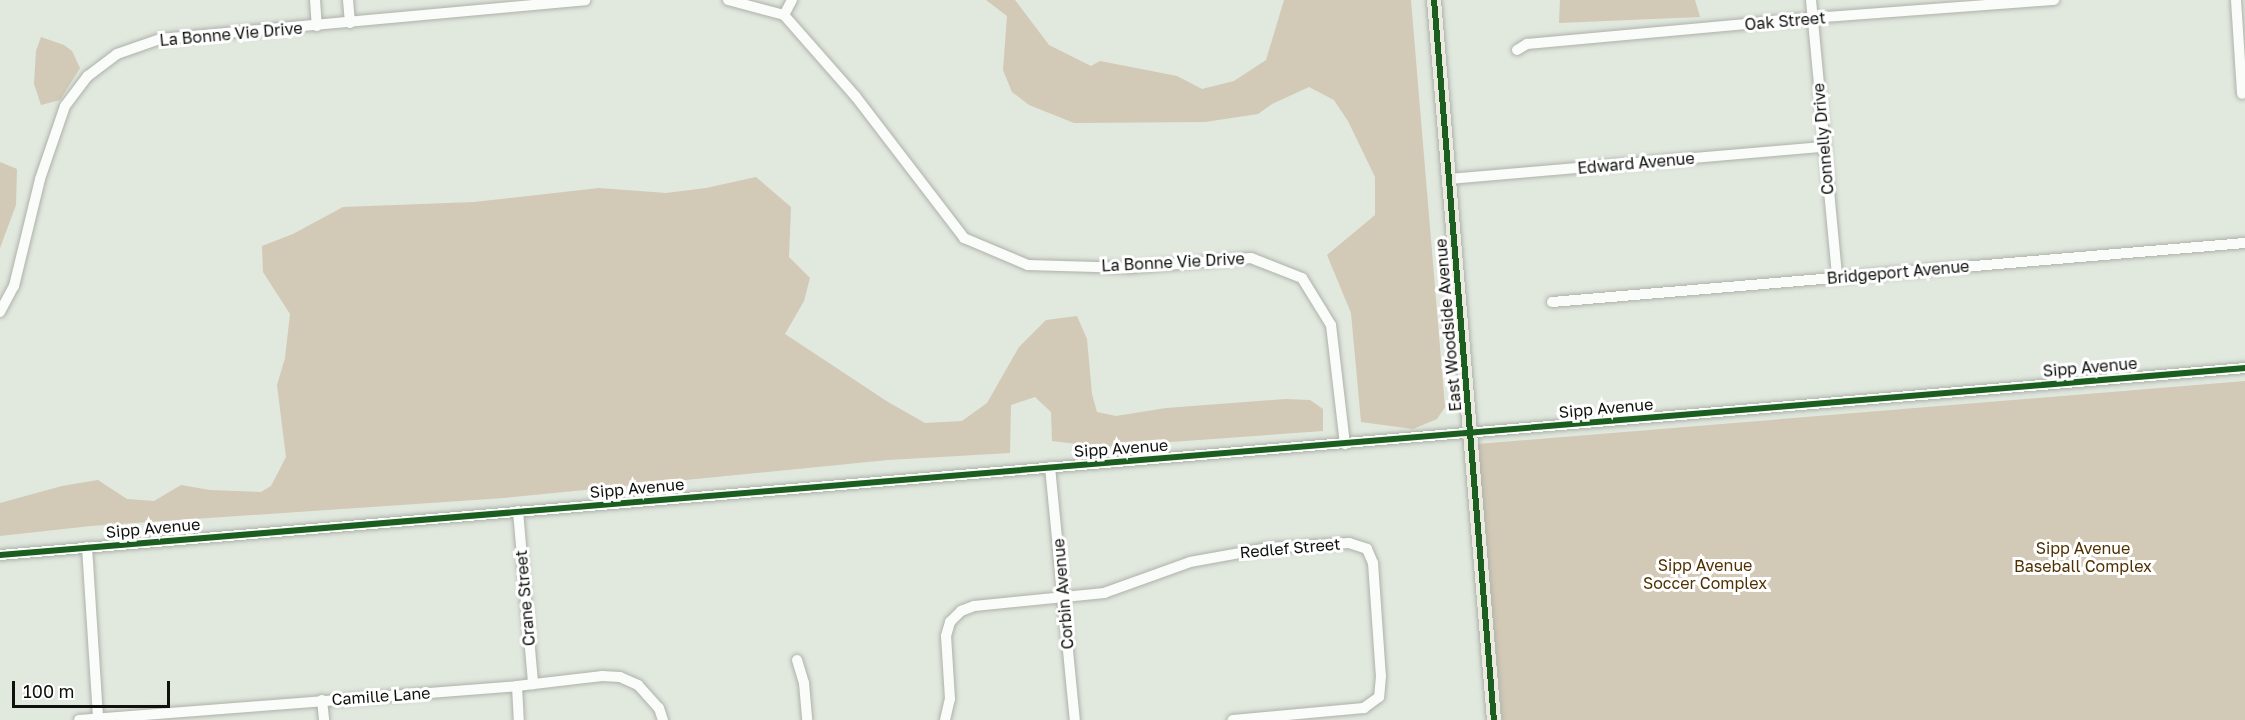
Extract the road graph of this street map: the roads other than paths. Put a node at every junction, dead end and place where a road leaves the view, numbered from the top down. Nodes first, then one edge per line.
1 (315, 0) edge
2 (348, 0) edge
3 (585, 0) edge
4 (728, 0) edge
5 (792, 0) edge
6 (1434, 0) edge
7 (1811, 0) edge
8 (2054, 0) edge
9 (2236, 0) edge
10 (784, 15) junction
11 (1812, 18) junction
12 (350, 23) junction
13 (317, 26) junction
14 (1517, 50) dead end
15 (2242, 94) dead end
16 (1824, 147) junction
17 (1448, 179) junction
18 (2245, 243) edge
19 (1837, 277) junction
20 (1552, 302) dead end
21 (0, 312) edge
22 (2245, 368) edge
23 (1471, 434) junction
24 (1345, 444) junction
25 (1050, 467) junction
26 (518, 512) junction
27 (87, 547) junction
28 (0, 555) edge
29 (1063, 598) junction
30 (797, 660) dead end
31 (533, 684) junction
32 (517, 686) junction
33 (322, 700) junction
34 (98, 718) junction
35 (79, 720) edge
36 (324, 720) edge
37 (519, 720) edge
38 (663, 720) edge
39 (807, 720) edge
40 (945, 720) edge
41 (1074, 720) edge
42 (1233, 720) edge
43 (1494, 720) edge

1 - 13 street
2 - 12 street
3 - 12 street, La Bonne Vie Drive
4 - 10 street
5 - 10 street
6 - 17 main road, East Woodside Avenue
7 - 11 street, Connelly Drive
8 - 11 street, Oak Street
9 - 15 street
10 - 24 street, La Bonne Vie Drive
11 - 14 street, Oak Street
11 - 16 street, Connelly Drive
12 - 13 street, La Bonne Vie Drive
13 - 21 street, La Bonne Vie Drive
16 - 17 street, Edward Avenue
16 - 19 street, Connelly Drive
17 - 23 main road, East Woodside Avenue
18 - 19 street, Bridgeport Avenue
19 - 20 street, Bridgeport Avenue
22 - 23 street, Sipp Avenue
23 - 24 street, Sipp Avenue
23 - 43 main road, East Woodside Avenue
24 - 25 street, Sipp Avenue
25 - 26 street, Sipp Avenue
25 - 29 street, Corbin Avenue
26 - 27 street, Sipp Avenue
26 - 31 street, Crane Street
27 - 28 street, Sipp Avenue
27 - 34 street
29 - 40 street
29 - 41 street, Corbin Avenue
29 - 42 street, Redlef Street
30 - 39 street
31 - 32 street, Camille Lane
31 - 38 street, Camille Lane
32 - 33 street, Camille Lane
32 - 37 street
33 - 34 street, Camille Lane
33 - 36 street
34 - 35 street, Camille Lane

